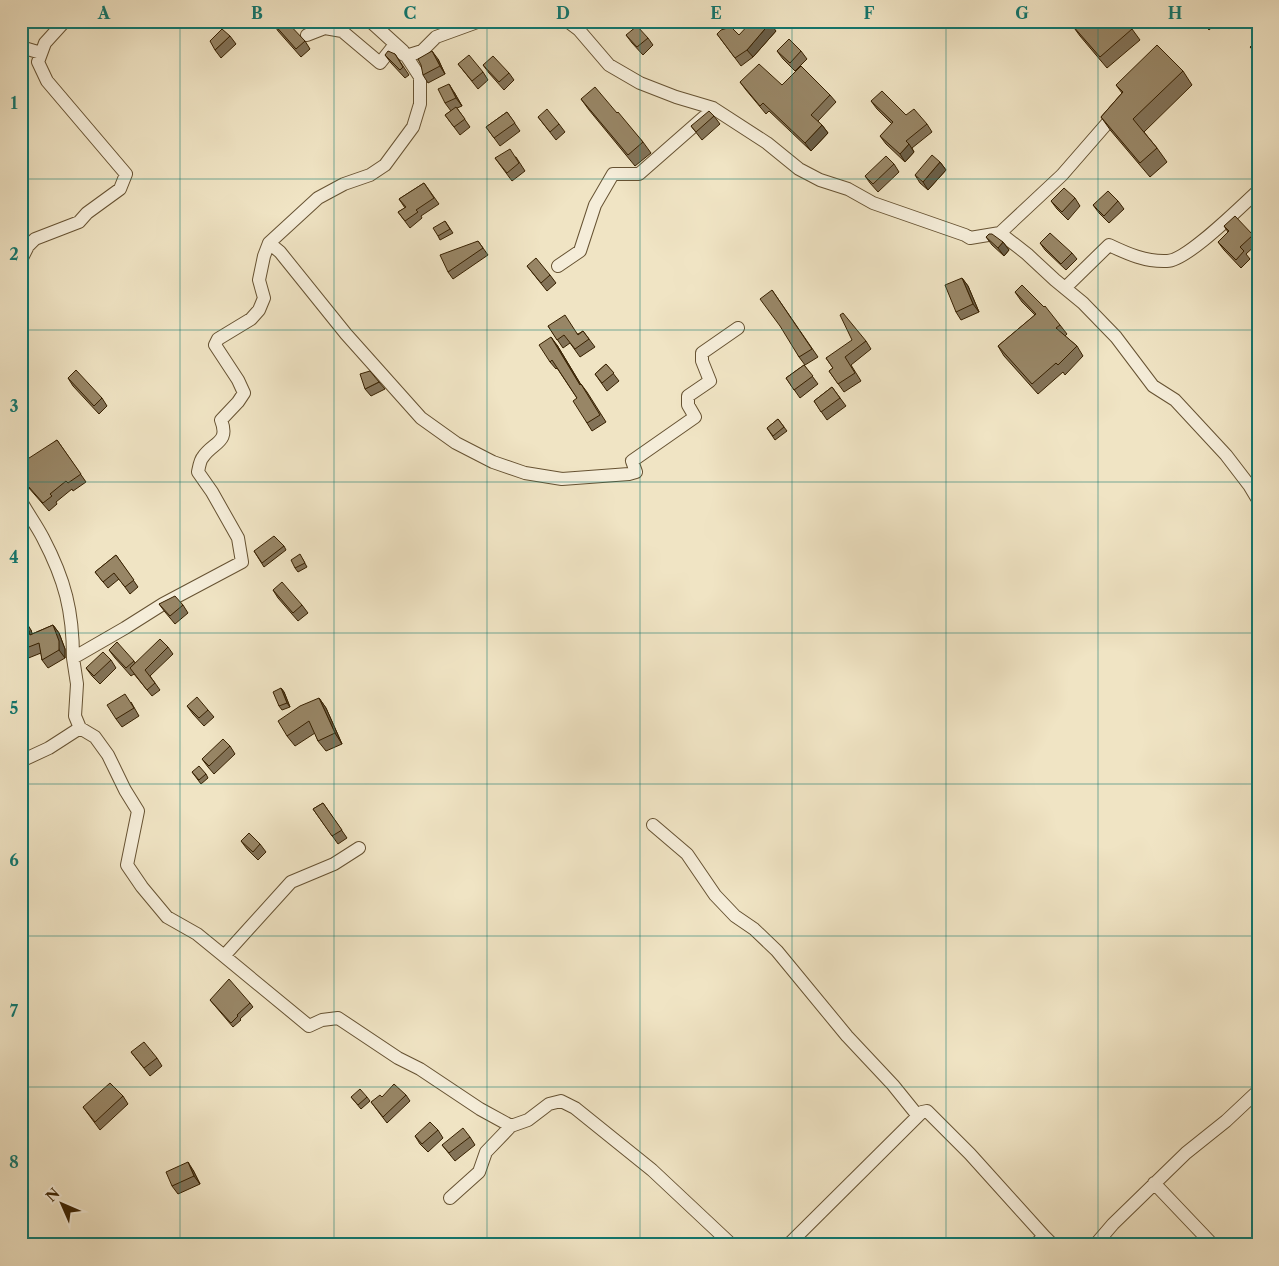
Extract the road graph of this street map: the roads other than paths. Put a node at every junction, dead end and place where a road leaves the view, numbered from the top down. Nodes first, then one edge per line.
1 (65, 21) edge
2 (370, 21) edge
3 (480, 21) edge
4 (569, 22) edge
5 (307, 35) dead end
6 (21, 47) edge
7 (41, 53) junction
8 (406, 56) junction
9 (1120, 107) edge
10 (713, 108) junction
11 (1258, 191) edge
12 (1000, 233) junction
13 (269, 243) junction
14 (21, 260) edge
15 (558, 266) dead end
16 (1065, 288) junction
17 (738, 328) dead end
18 (1258, 500) edge
19 (21, 501) edge
20 (73, 658) junction
21 (80, 728) junction
22 (21, 761) edge
23 (653, 825) dead end
24 (359, 848) dead end
25 (224, 956) junction
26 (1258, 1091) edge
27 (918, 1116) junction
28 (511, 1126) junction
29 (1154, 1183) junction
30 (450, 1198) dead end
31 (1044, 1242) edge
32 (732, 1245) edge
33 (788, 1245) edge
34 (1095, 1245) edge
35 (1213, 1245) edge

1 - 7 street
2 - 8 street
3 - 8 street
4 - 10 street
5 - 8 street
6 - 7 street
7 - 14 street
8 - 13 street
9 - 12 street
10 - 12 street
10 - 15 street
11 - 16 street
12 - 16 street
13 - 17 street
13 - 20 street
16 - 18 street
19 - 20 street
20 - 21 street
21 - 22 street
21 - 25 street
23 - 27 street
24 - 25 street
25 - 28 street
26 - 29 street
27 - 31 street
27 - 33 street
28 - 30 street
28 - 32 street
29 - 34 street
29 - 35 street

